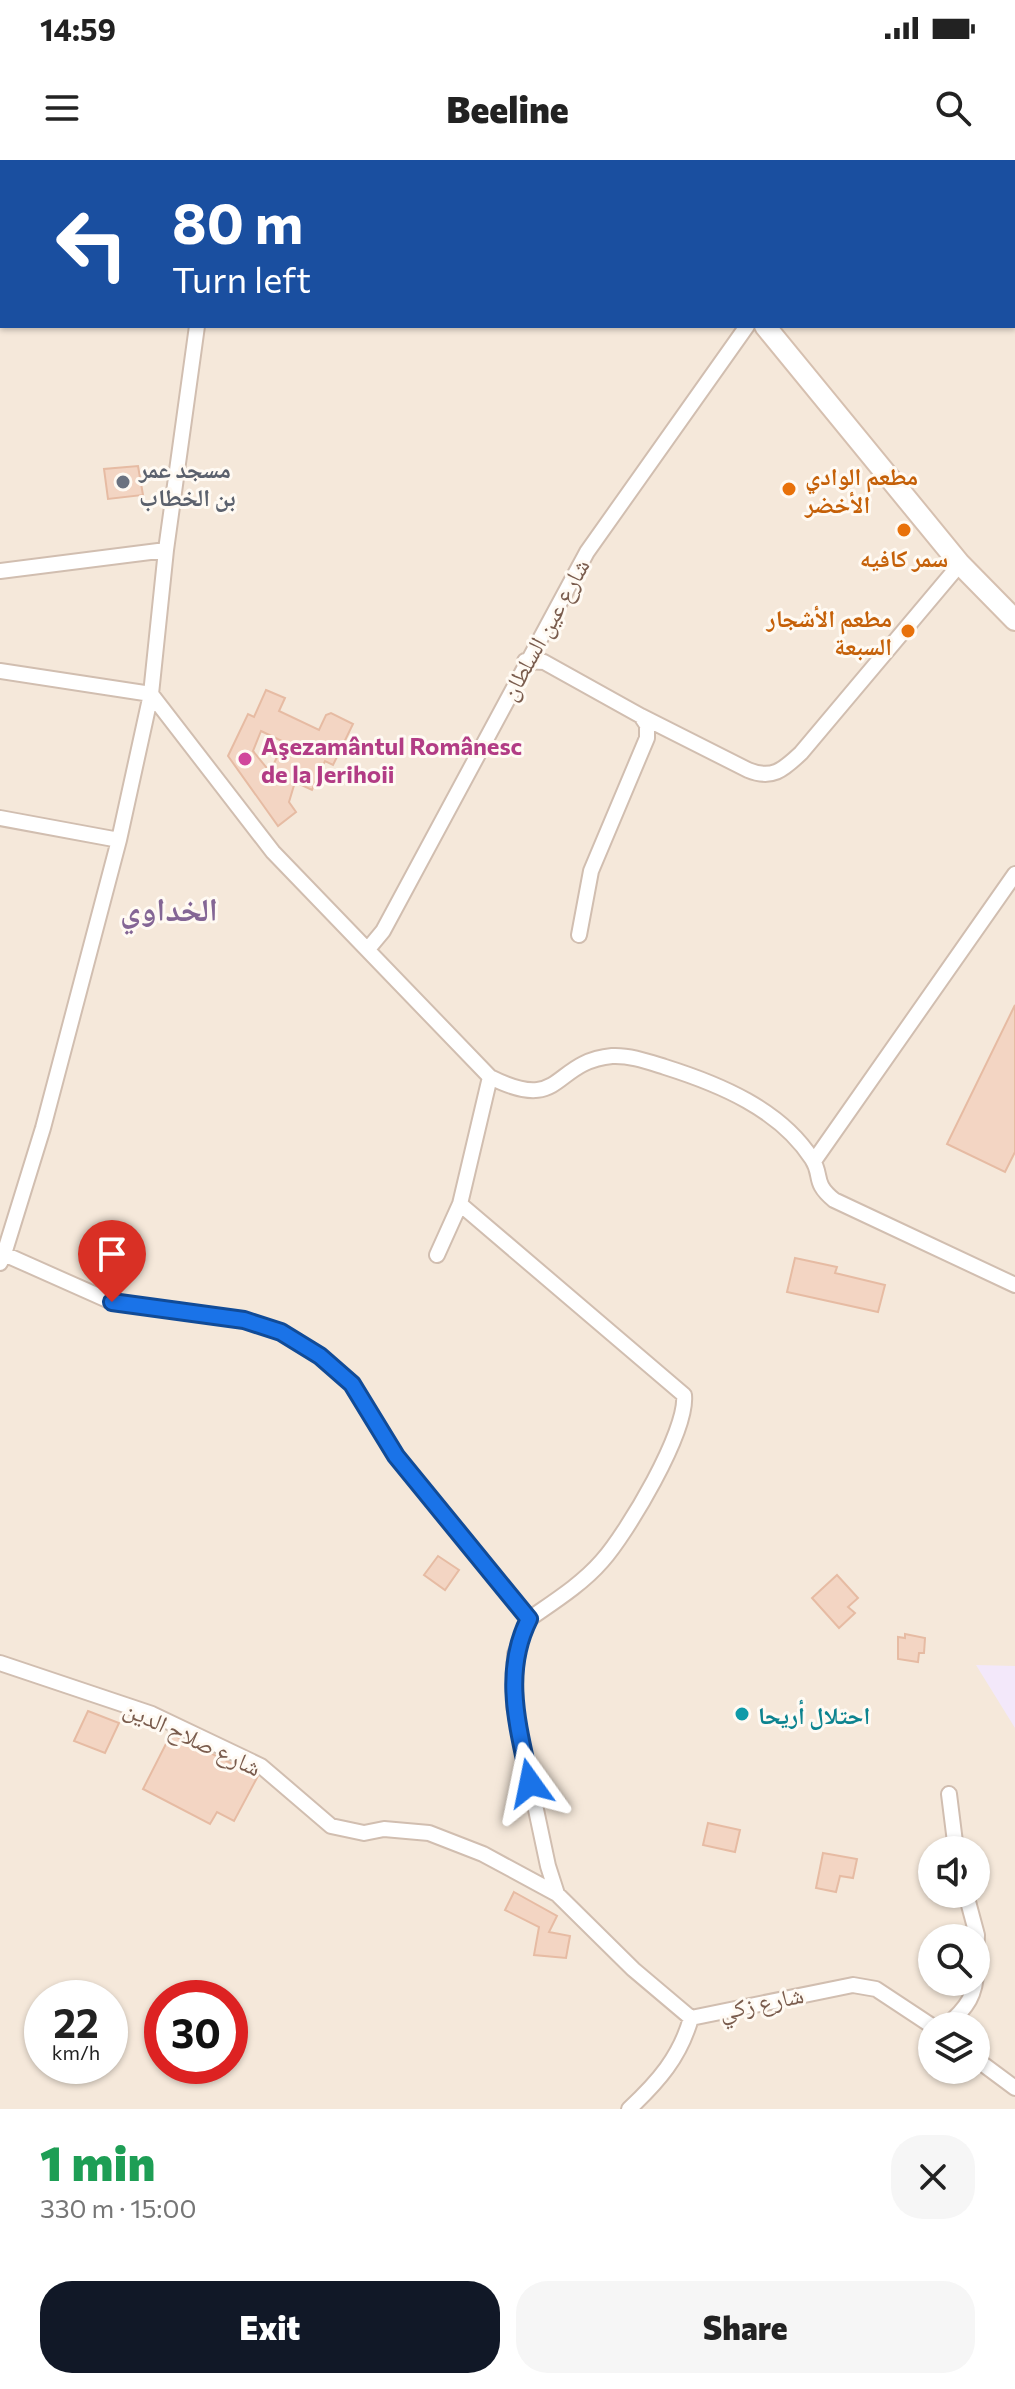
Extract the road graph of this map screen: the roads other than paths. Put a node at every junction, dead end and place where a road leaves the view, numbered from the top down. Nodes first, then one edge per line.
1 (197, 328) edge
2 (746, 328) edge
3 (767, 328) edge
4 (166, 550) junction
5 (960, 564) junction
6 (0, 571) edge
7 (1013, 613) edge
8 (525, 661) junction
9 (0, 671) edge
10 (151, 694) junction
11 (641, 716) junction
12 (671, 732) junction
13 (647, 738) junction
14 (0, 818) edge
15 (119, 840) junction
16 (1015, 874) edge
17 (579, 935) dead end
18 (368, 949) junction
19 (490, 1077) junction
20 (814, 1161) junction
21 (460, 1204) junction
22 (7, 1217) edge
23 (437, 1255) dead end
24 (2, 1258) edge
25 (1015, 1285) edge
26 (529, 1619) junction
27 (0, 1663) edge
28 (949, 1794) dead end
29 (954, 1836) edge
30 (557, 1894) junction
31 (918, 2017) edge
32 (691, 2018) junction
33 (990, 2069) edge
34 (1015, 2088) edge
35 (629, 2109) edge

1 - 4 street
2 - 8 street, شارع عين السلطان
3 - 5 main road
4 - 6 street
4 - 10 street
5 - 7 main road
5 - 12 street
8 - 11 street
8 - 18 street, شارع عين السلطان
9 - 10 street
10 - 15 street
10 - 18 street
11 - 12 street
11 - 13 street
12 - 13 street
13 - 17 street
14 - 15 street
15 - 22 street
16 - 20 street
18 - 19 street
19 - 20 street
19 - 21 street
20 - 25 street
21 - 23 street
21 - 26 street
22 - 24 street
24 - 26 street
26 - 30 street
27 - 30 street, شارع صلاح الدين
28 - 29 street
30 - 32 street, شارع صلاح الدين
31 - 32 street, شارع زكي
32 - 35 street, شارع زكي
33 - 34 street

